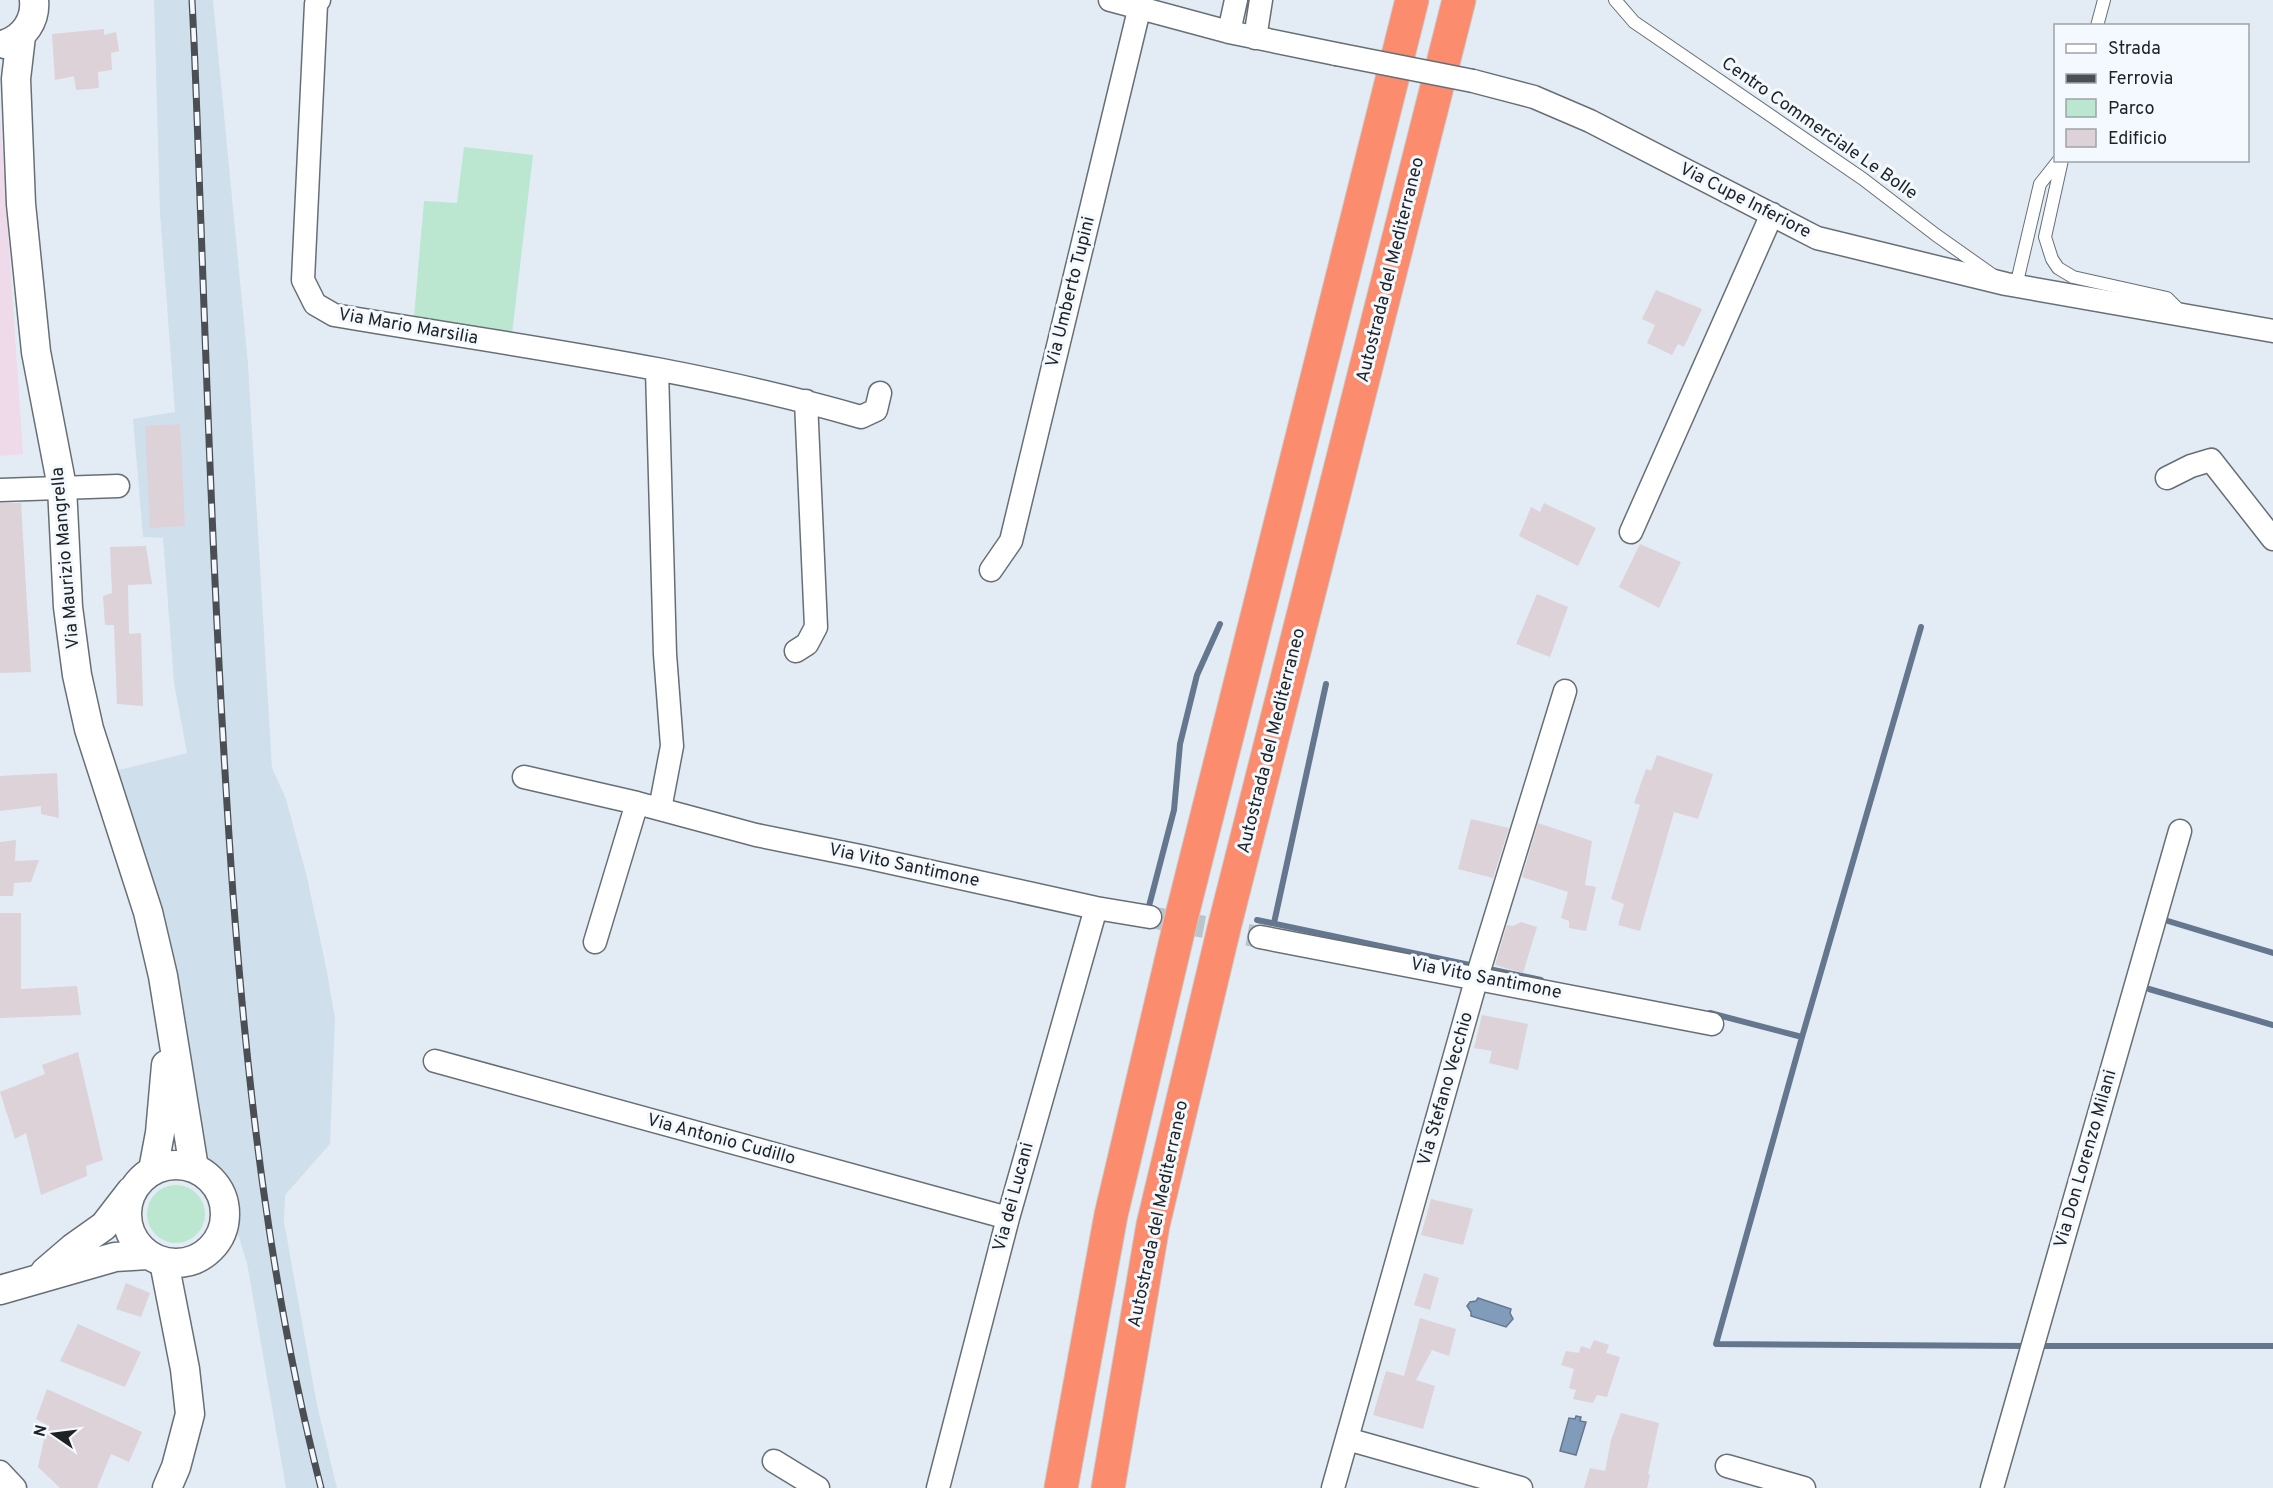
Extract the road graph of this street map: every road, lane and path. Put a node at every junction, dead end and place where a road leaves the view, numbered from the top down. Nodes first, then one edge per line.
1 (319, 0) edge
2 (1110, 0) edge
3 (1236, 0) edge
4 (1261, 0) edge
5 (1412, 0) edge
6 (1459, 0) edge
7 (1615, 0) edge
8 (2104, 0) edge
9 (1139, 10) junction
10 (26, 20) edge
11 (2098, 24) edge
12 (1229, 33) junction
13 (1255, 38) junction
14 (8, 71) edge
15 (2058, 162) edge
16 (2060, 162) edge
17 (1772, 214) junction
18 (2011, 285) junction
19 (2186, 316) junction
20 (2273, 331) edge
21 (657, 370) junction
22 (880, 393) dead end
23 (806, 401) junction
24 (2167, 478) dead end
25 (118, 486) dead end
26 (62, 487) junction
27 (0, 490) edge
28 (1631, 532) dead end
29 (2273, 539) edge
30 (991, 570) dead end
31 (796, 651) dead end
32 (1565, 691) dead end
33 (524, 777) dead end
34 (637, 802) junction
35 (660, 809) junction
36 (2180, 831) dead end
37 (1096, 908) junction
38 (1150, 917) tunnel mouth
39 (1260, 937) tunnel mouth
40 (595, 942) dead end
41 (1478, 977) junction
42 (1712, 1023) dead end
43 (170, 1027) junction
44 (435, 1061) dead end
45 (194, 1168) junction
46 (145, 1177) junction
47 (1008, 1218) junction
48 (167, 1259) junction
49 (38, 1279) junction
50 (0, 1290) edge
51 (1347, 1439) junction
52 (1065, 1455) junction
53 (774, 1461) dead end
54 (1727, 1466) dead end
55 (0, 1472) edge
56 (1110, 1481) edge
57 (15, 1488) edge
58 (167, 1488) edge
59 (818, 1488) edge
60 (938, 1488) edge
61 (1053, 1488) edge
62 (1061, 1488) edge
63 (1332, 1488) edge
64 (1521, 1488) edge
65 (1804, 1488) edge
66 (1992, 1488) edge

1 - 21 street, Via Mario Marsilia
2 - 9 street, Via Cupe Inferiore
3 - 12 street
4 - 13 street
5 - 52 highway
6 - 56 highway, Autostrada del Mediterraneo
7 - 18 lane, Centro Commerciale Le Bolle
8 - 11 lane
9 - 12 street, Via Cupe Inferiore
9 - 30 street, Via Umberto Tupini
10 - 14 street, Via Maurizio Mangrella
12 - 13 street, Via Cupe Inferiore
13 - 17 street, Via Cupe Inferiore, bridge
14 - 26 street, Via Maurizio Mangrella
15 - 18 lane
16 - 19 lane
17 - 18 street, Via Cupe Inferiore
17 - 28 street
18 - 19 street, Via Cupe Inferiore
19 - 20 street, Via Cupe Inferiore
21 - 23 street, Via Mario Marsilia
21 - 35 street
22 - 23 street, Via Mario Marsilia
23 - 31 street
24 - 29 street
25 - 26 street
26 - 27 street
26 - 43 street, Via Maurizio Mangrella
32 - 41 street, Via Stefano Vecchio
33 - 34 street, Via Vito Santimone
34 - 35 street, Via Vito Santimone
34 - 40 street
35 - 37 street, Via Vito Santimone
36 - 66 street, Via Don Lorenzo Milani
37 - 38 street, Via Vito Santimone
37 - 47 street, Via dei Lucani
39 - 41 street, Via Vito Santimone
41 - 42 street, Via Vito Santimone
41 - 51 street, Via Stefano Vecchio
43 - 45 street, Via Maurizio Mangrella
43 - 46 street, Via Maurizio Mangrella
44 - 47 street, Via Antonio Cudillo
45 - 46 street
45 - 48 street
46 - 48 street
46 - 49 street
47 - 60 street, Via dei Lucani
48 - 49 street
48 - 58 street
49 - 50 street
51 - 63 street, Via Stefano Vecchio
51 - 64 street
52 - 61 highway
52 - 62 highway
53 - 59 street
54 - 65 street
55 - 57 street

